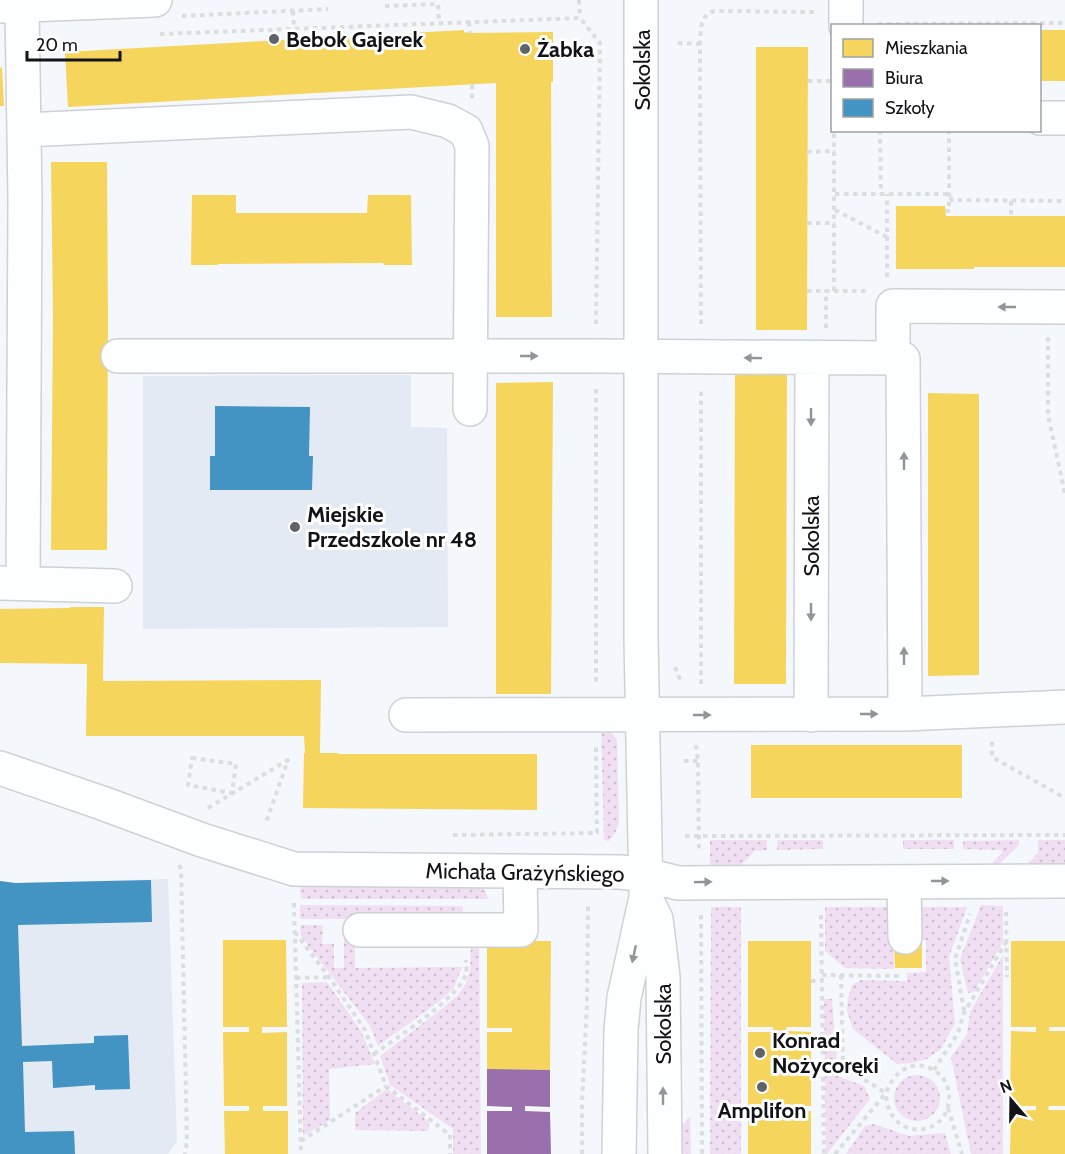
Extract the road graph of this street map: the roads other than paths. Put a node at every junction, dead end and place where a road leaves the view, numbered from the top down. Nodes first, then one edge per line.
1 (155, 0) edge
2 (641, 0) edge
3 (11, 6) edge
4 (1041, 118) edge
5 (1065, 118) edge
6 (24, 130) junction
7 (12, 200) edge
8 (1065, 307) edge
9 (118, 356) dead end
10 (471, 356) junction
11 (642, 356) junction
12 (893, 358) junction
13 (812, 359) junction
14 (470, 409) dead end
15 (11, 499) edge
16 (11, 583) edge
17 (115, 586) dead end
18 (1065, 707) edge
19 (905, 714) junction
20 (406, 715) dead end
21 (643, 715) junction
22 (811, 715) junction
23 (0, 768) edge
24 (520, 871) junction
25 (1065, 881) edge
26 (904, 882) junction
27 (646, 886) junction
28 (360, 930) dead end
29 (904, 937) dead end
30 (619, 1154) edge
31 (665, 1154) edge

1 - 3 street
2 - 11 street, Sokolska
3 - 6 street
4 - 5 street
6 - 7 street
6 - 10 street
7 - 15 street
8 -> 12 street
9 - 10 street
10 -> 11 street
10 - 14 street
13 -> 11 street
11 - 21 street, Sokolska
12 - 13 street
19 -> 12 street
13 -> 22 street, Sokolska
15 - 16 street
16 - 17 street
18 - 19 street
22 -> 19 street
20 - 21 street
21 -> 22 street
21 - 27 street, Sokolska
23 - 24 street, Michała Grażyńskiego
24 - 27 street, Michała Grażyńskiego
24 - 28 street
26 -> 25 street, Michała Grażyńskiego
27 -> 26 street, Michała Grażyńskiego
26 - 29 street
27 -> 30 street, Sokolska
31 -> 27 street, Sokolska

